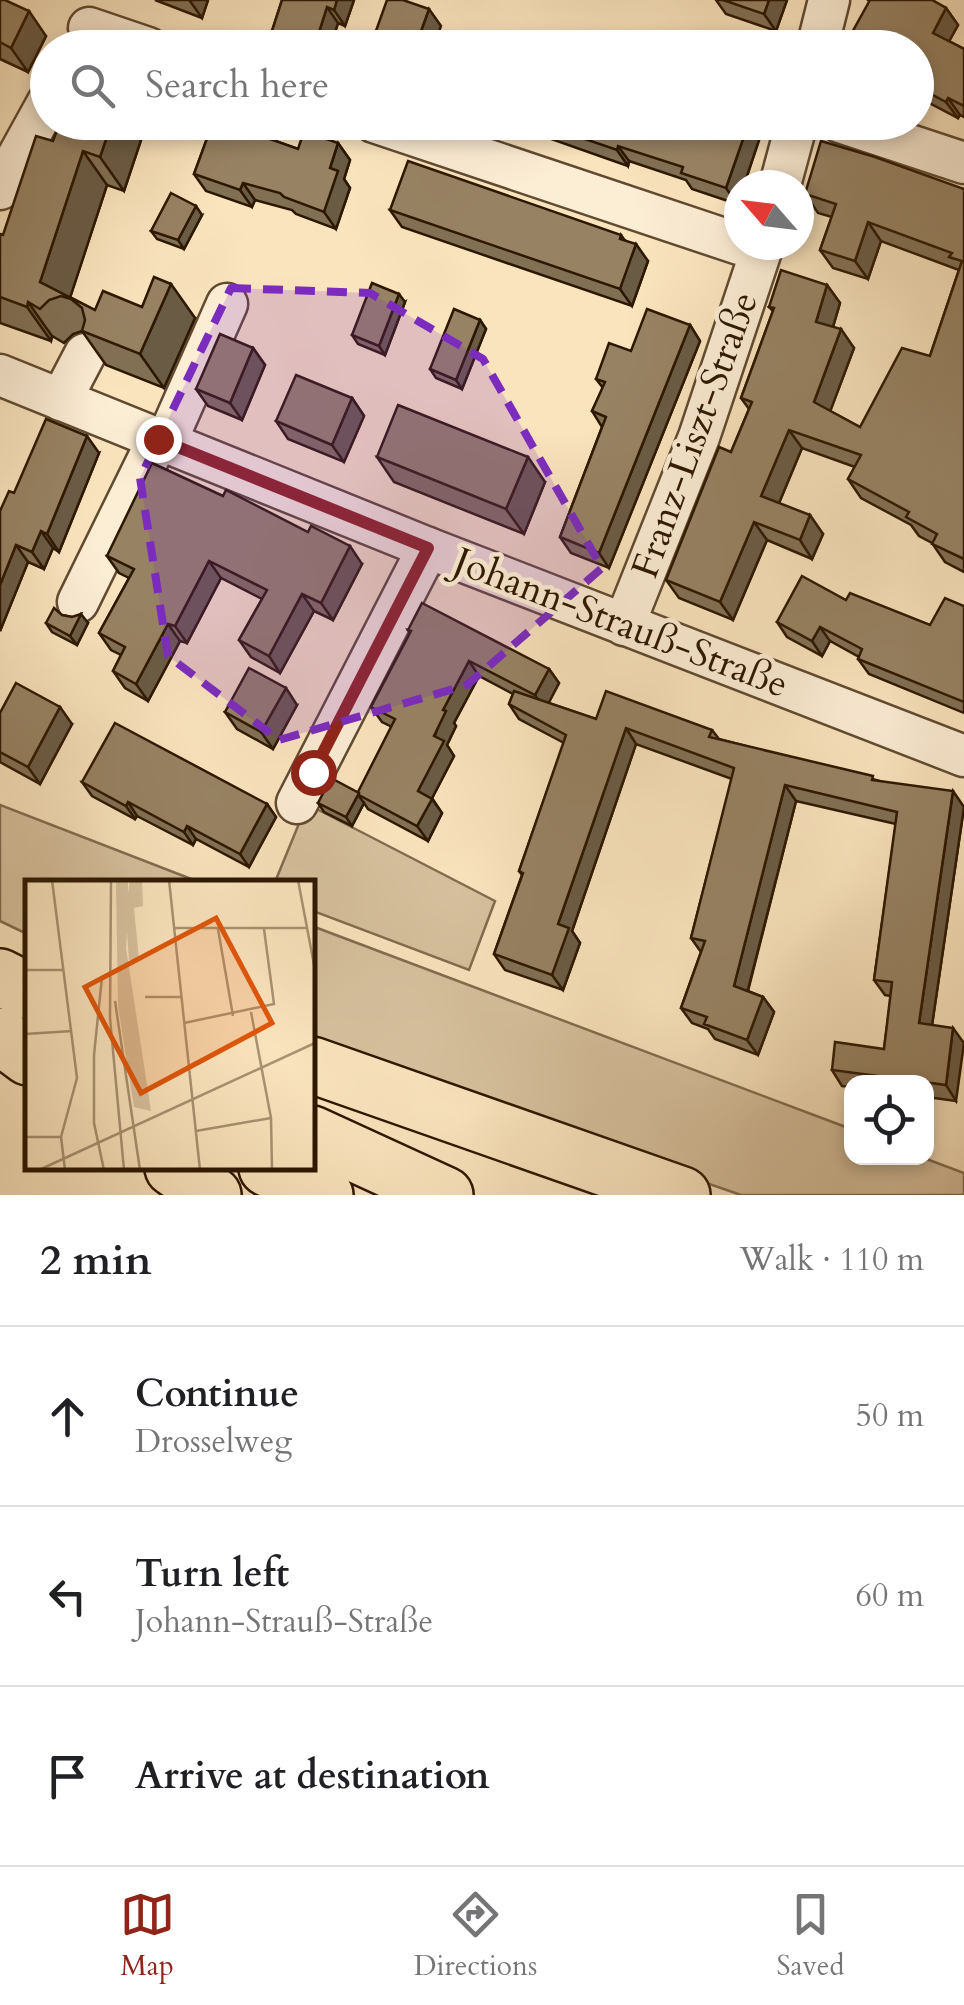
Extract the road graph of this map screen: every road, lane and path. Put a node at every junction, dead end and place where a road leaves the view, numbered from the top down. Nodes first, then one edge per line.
1 (829, 0) edge
2 (821, 30) edge
3 (30, 133) edge
4 (429, 140) edge
5 (792, 140) edge
6 (894, 140) edge
7 (964, 163) edge
8 (784, 170) edge
9 (2, 180) edge
10 (724, 237) edge
11 (747, 260) edge
12 (227, 304) dead end
13 (86, 354) edge
14 (0, 375) edge
15 (61, 400) junction
16 (162, 440) junction
17 (428, 548) junction
18 (78, 602) dead end
19 (624, 625) junction
20 (964, 756) edge
21 (297, 803) dead end
22 (0, 962) edge
23 (25, 970) edge
24 (0, 977) edge
25 (25, 990) edge
26 (0, 1035) edge
27 (25, 1047) edge
28 (25, 1055) edge
29 (315, 1066) edge
30 (315, 1135) edge
31 (177, 1170) edge
32 (271, 1170) edge
33 (213, 1195) edge
34 (326, 1195) edge
35 (444, 1195) edge
36 (682, 1195) edge

1 - 2 street
3 - 9 street
4 - 10 street
5 - 8 street
6 - 7 street
11 - 19 street, Franz-Liszt-Straße
12 - 16 street
13 - 15 street
14 - 15 street, Johann-Strauß-Straße
15 - 16 street, Johann-Strauß-Straße
16 - 17 street, Johann-Strauß-Straße
16 - 18 street
17 - 19 street, Johann-Strauß-Straße
17 - 21 street
19 - 20 street, Johann-Strauß-Straße
22 - 23 highway
24 - 25 highway
26 - 27 highway
26 - 28 highway
29 - 36 highway
30 - 35 highway
31 - 33 highway
32 - 34 highway

